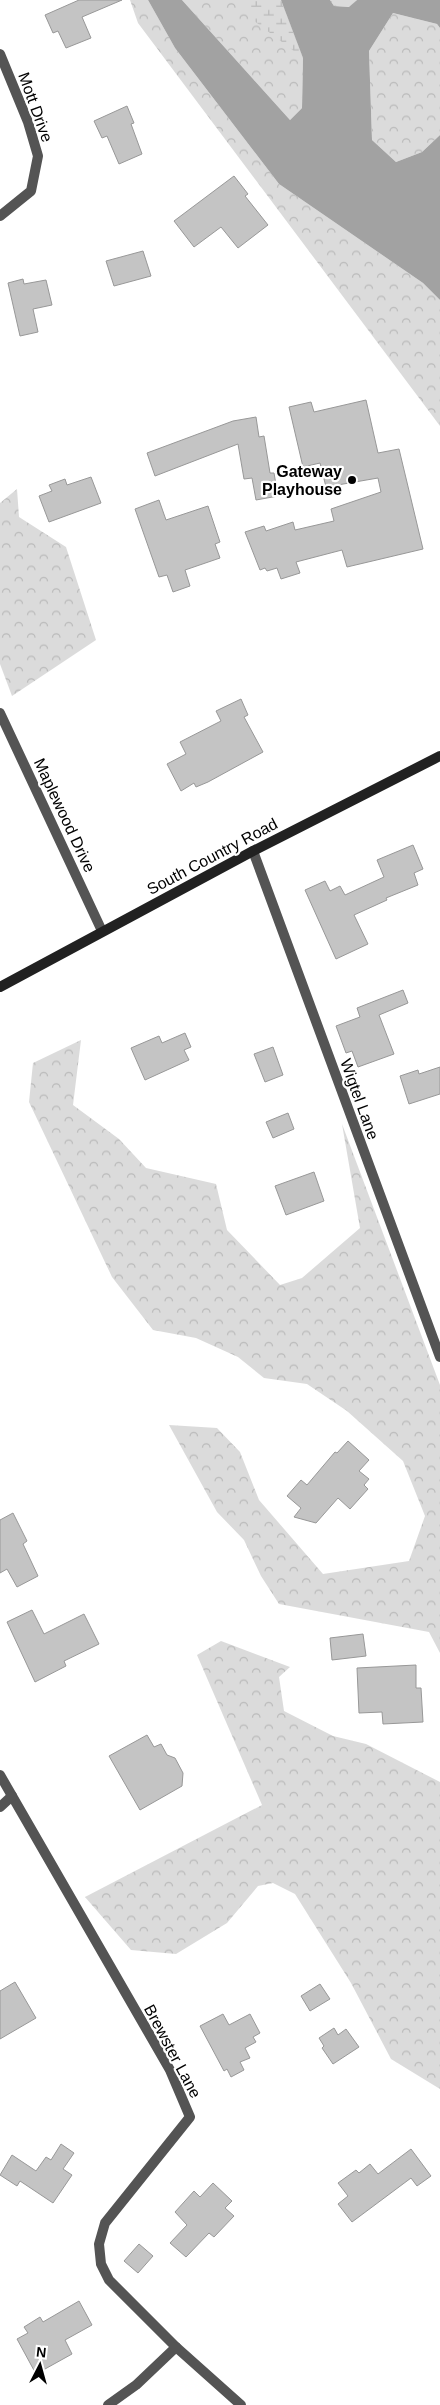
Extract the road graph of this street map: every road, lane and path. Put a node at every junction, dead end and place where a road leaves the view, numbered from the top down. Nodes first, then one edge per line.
1 (0, 54) edge
2 (0, 216) edge
3 (0, 713) edge
4 (440, 756) edge
5 (253, 851) junction
6 (102, 931) junction
7 (0, 987) edge
8 (440, 1357) edge
9 (0, 1775) edge
10 (12, 1796) junction
11 (0, 1807) edge
12 (176, 2347) junction
13 (108, 2405) edge
14 (241, 2405) edge

1 - 2 street, Mott Drive
3 - 6 street, Maplewood Drive
4 - 5 main road, South Country Road
5 - 6 main road, South Country Road
5 - 8 street, Wigtel Lane
6 - 7 main road, South Country Road
9 - 10 street, Brewster Lane
10 - 11 street
10 - 12 street, Brewster Lane
12 - 13 street
12 - 14 street, Brewster Lane

